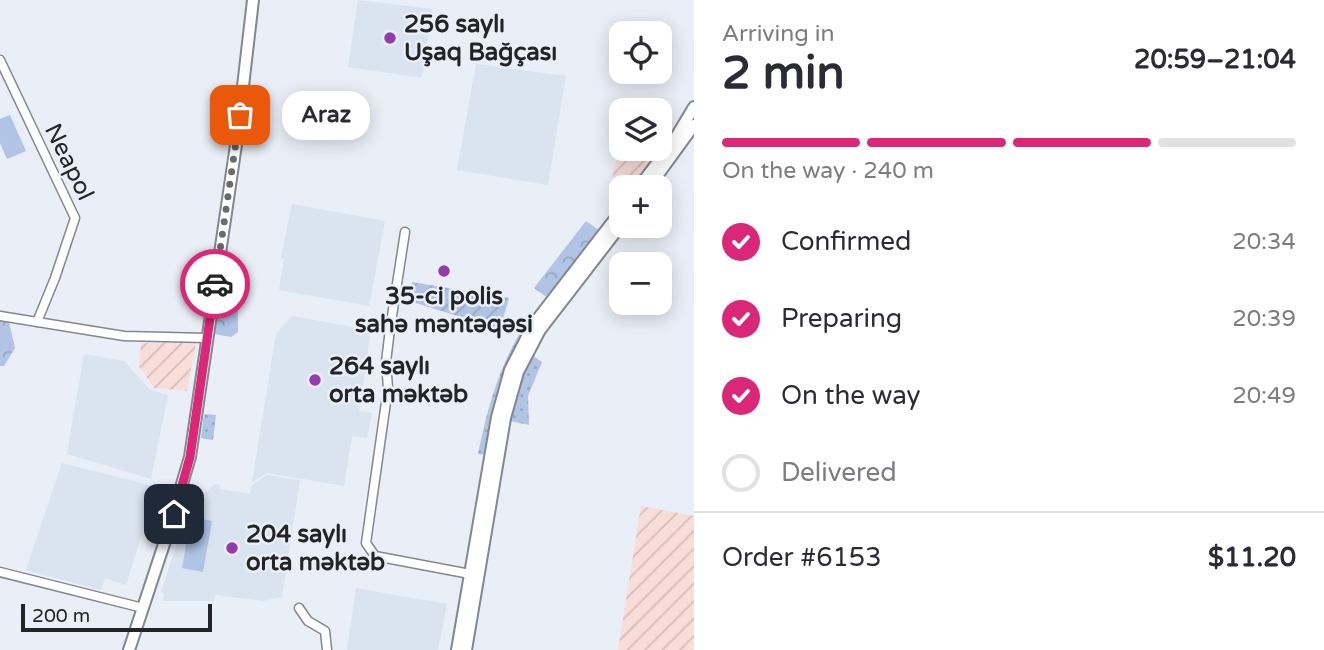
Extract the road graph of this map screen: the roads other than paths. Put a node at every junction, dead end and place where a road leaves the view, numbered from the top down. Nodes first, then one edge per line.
1 (253, 3) edge
2 (0, 60) edge
3 (694, 107) edge
4 (694, 125) edge
5 (648, 175) edge
6 (658, 175) edge
7 (609, 226) edge
8 (405, 232) dead end
9 (611, 238) edge
10 (0, 316) edge
11 (37, 322) junction
12 (207, 338) junction
13 (0, 572) edge
14 (470, 574) junction
15 (143, 608) junction
16 (299, 608) dead end
17 (129, 650) edge
18 (327, 650) edge
19 (457, 650) edge
20 (466, 650) edge

1 - 12 main road
2 - 11 street, Neapol
3 - 5 main road
4 - 6 main road
7 - 14 main road
8 - 14 street
9 - 20 main road
10 - 11 street
11 - 12 street
12 - 15 main road
13 - 15 street
14 - 19 main road
15 - 17 main road
16 - 18 street

